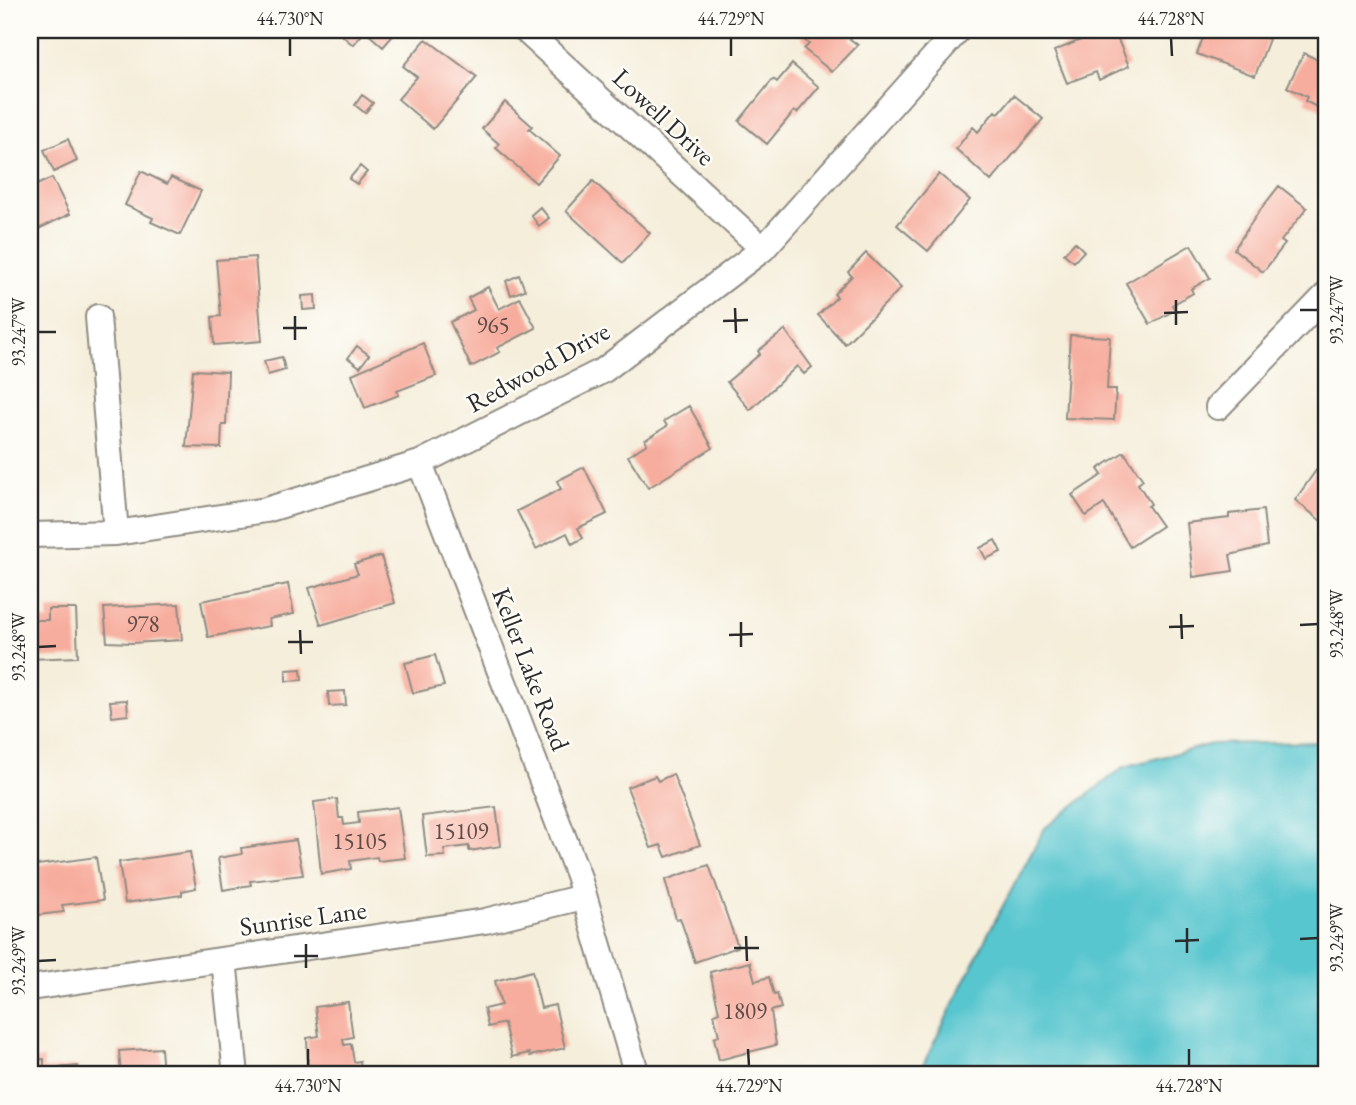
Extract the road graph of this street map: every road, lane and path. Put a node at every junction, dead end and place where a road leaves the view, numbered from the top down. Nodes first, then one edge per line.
1 (526, 30) edge
2 (958, 30) edge
3 (762, 248) junction
4 (1326, 295) edge
5 (98, 317) dead end
6 (1218, 407) dead end
7 (420, 463) junction
8 (116, 533) junction
9 (30, 535) edge
10 (583, 897) junction
11 (224, 960) junction
12 (30, 988) edge
13 (236, 1075) edge
14 (637, 1075) edge

1 - 3 street, Lowell Drive
2 - 3 street, Redwood Drive
3 - 7 street, Redwood Drive
4 - 6 street
5 - 8 street
7 - 8 street, Redwood Drive
7 - 10 street, Keller Lake Road
8 - 9 street, Redwood Drive
10 - 11 street, Sunrise Lane
10 - 14 street, Keller Lake Road
11 - 12 street, Sunrise Lane
11 - 13 street

